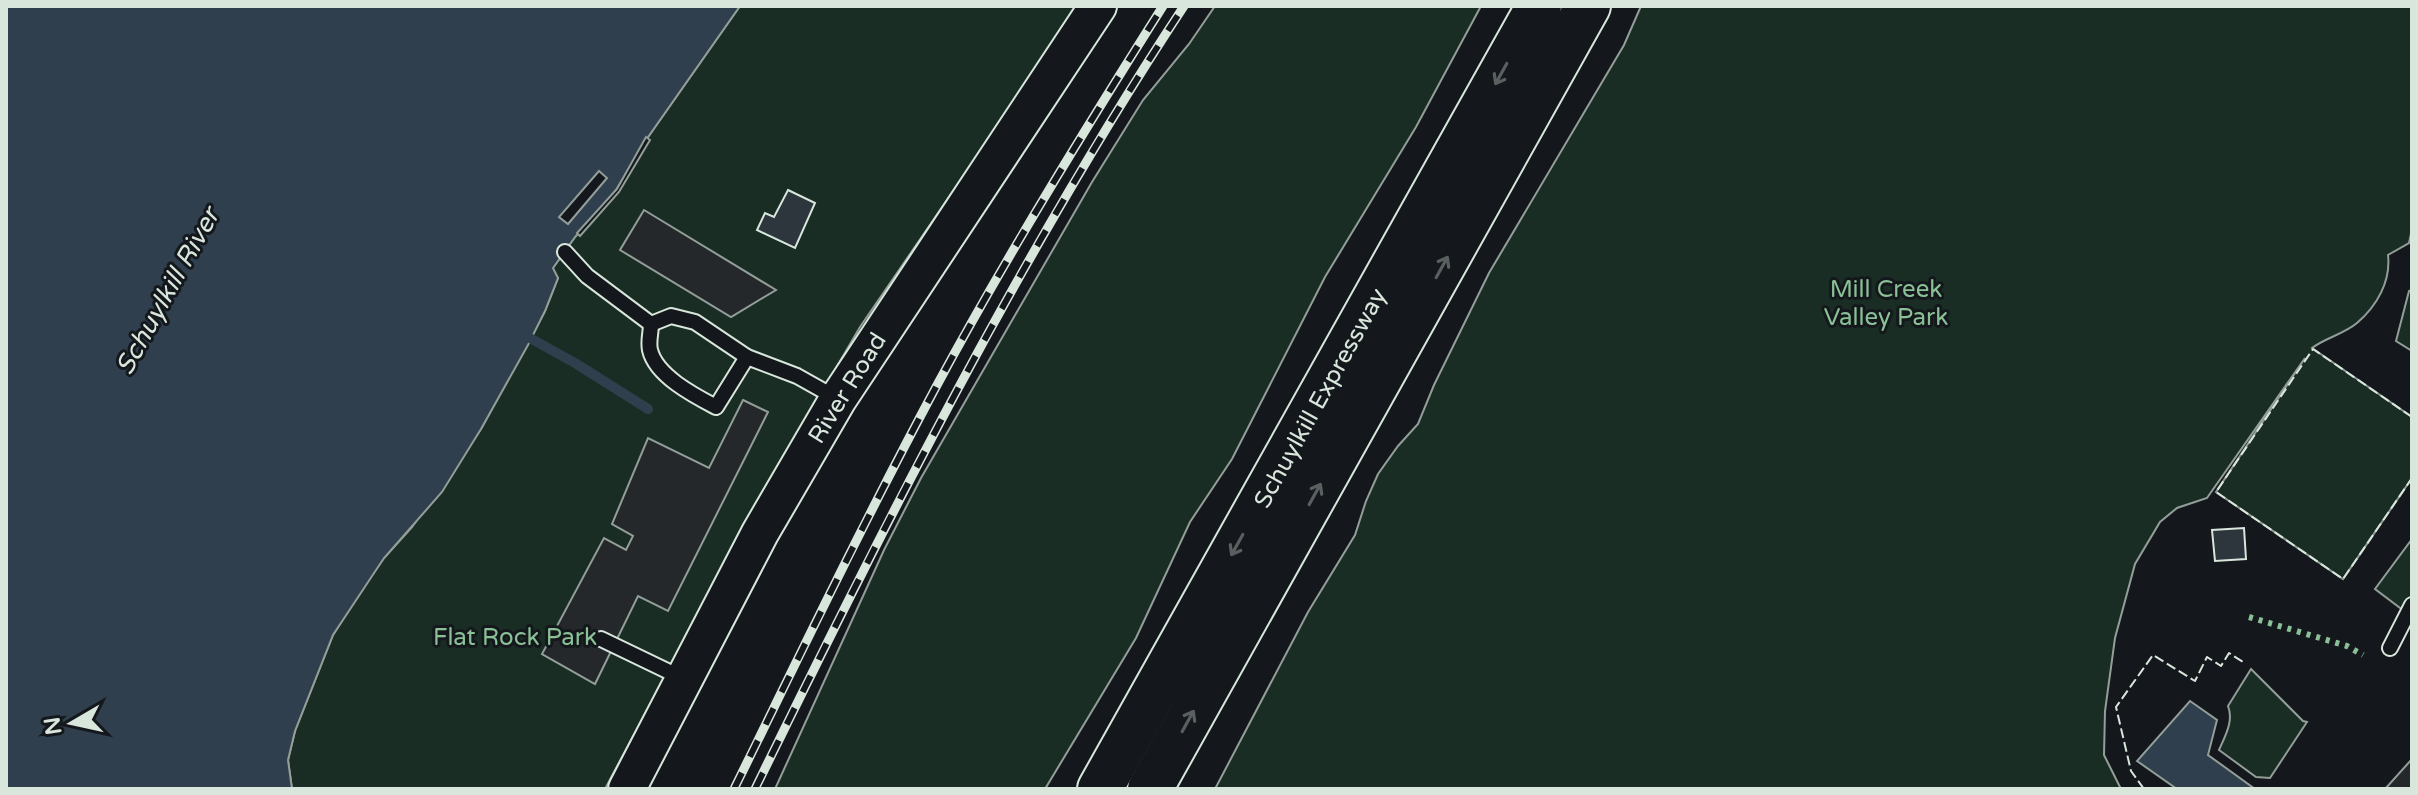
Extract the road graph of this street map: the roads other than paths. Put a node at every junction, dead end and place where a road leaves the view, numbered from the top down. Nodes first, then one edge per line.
1 (1098, 6) edge
2 (1539, 6) edge
3 (1588, 6) edge
4 (565, 252) dead end
5 (651, 324) junction
6 (747, 357) junction
7 (838, 399) junction
8 (2412, 605) edge
9 (601, 639) dead end
10 (2390, 648) dead end
11 (685, 679) junction
12 (627, 789) edge
13 (1100, 789) edge
14 (1150, 789) edge

1 - 7 street, River Road
2 -> 13 highway, Schuylkill Expressway
14 -> 3 highway, Schuylkill Expressway
4 - 5 lane
5 - 6 lane
5 - 6 lane
6 - 7 lane
7 - 11 street, River Road
8 - 10 lane
9 - 11 lane
11 - 12 street, River Road

